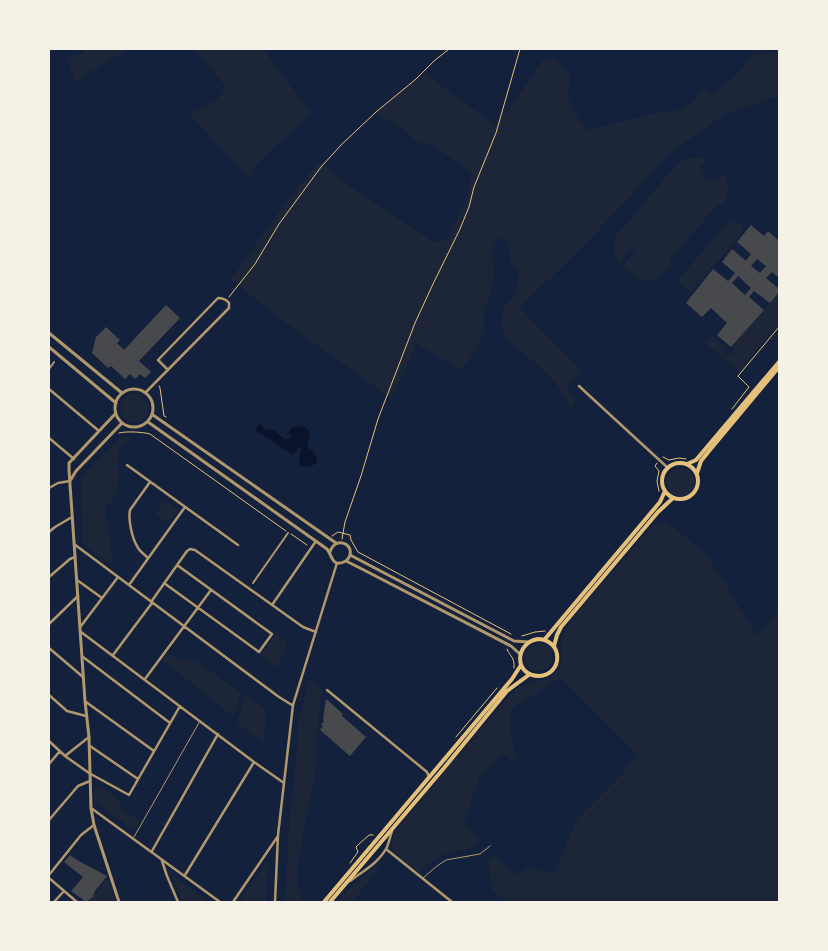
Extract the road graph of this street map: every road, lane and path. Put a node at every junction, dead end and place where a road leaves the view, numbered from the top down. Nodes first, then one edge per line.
1 (449, 49) edge
2 (520, 49) edge
3 (227, 300) junction
4 (779, 327) edge
5 (49, 333) edge
6 (49, 348) edge
7 (54, 362) dead end
8 (779, 362) edge
9 (779, 367) edge
10 (49, 369) edge
11 (168, 370) junction
12 (155, 383) junction
13 (578, 386) dead end
14 (49, 390) edge
15 (146, 392) junction
16 (122, 393) junction
17 (116, 403) junction
18 (730, 412) dead end
19 (116, 413) junction
20 (153, 415) junction
21 (148, 422) junction
22 (122, 423) junction
23 (164, 423) junction
24 (99, 431) junction
25 (50, 440) edge
26 (690, 458) dead end
27 (74, 459) junction
28 (660, 460) junction
29 (687, 464) junction
30 (127, 465) dead end
31 (668, 468) junction
32 (697, 473) junction
33 (70, 481) junction
34 (150, 482) junction
35 (49, 488) edge
36 (665, 491) junction
37 (659, 493) dead end
38 (673, 498) junction
39 (185, 507) junction
40 (72, 517) junction
41 (49, 532) edge
42 (288, 533) dead end
43 (316, 541) junction
44 (342, 543) junction
45 (74, 544) junction
46 (336, 544) junction
47 (238, 545) dead end
48 (330, 552) junction
49 (350, 555) junction
50 (75, 557) junction
51 (149, 558) junction
52 (346, 561) junction
53 (337, 563) junction
54 (177, 565) junction
55 (49, 577) edge
56 (118, 577) junction
57 (76, 580) junction
58 (164, 583) junction
59 (253, 583) dead end
60 (129, 585) junction
61 (212, 590) junction
62 (78, 596) junction
63 (102, 598) junction
64 (152, 602) junction
65 (272, 605) junction
66 (199, 608) junction
67 (49, 624) edge
68 (184, 627) junction
69 (80, 629) junction
70 (547, 629) dead end
71 (316, 632) junction
72 (544, 639) junction
73 (512, 640) junction
74 (529, 642) junction
75 (509, 645) junction
76 (554, 646) junction
77 (49, 648) edge
78 (520, 654) junction
79 (113, 655) junction
80 (82, 656) junction
81 (521, 666) junction
82 (512, 670) dead end
83 (530, 674) junction
84 (83, 677) junction
85 (145, 680) junction
86 (500, 684) dead end
87 (327, 690) dead end
88 (49, 695) edge
89 (84, 701) junction
90 (293, 705) junction
91 (180, 706) junction
92 (86, 716) junction
93 (200, 721) junction
94 (171, 723) junction
95 (218, 734) junction
96 (89, 738) junction
97 (453, 740) dead end
98 (49, 741) edge
99 (88, 745) junction
100 (60, 751) junction
101 (154, 751) junction
102 (66, 756) junction
103 (254, 762) junction
104 (49, 764) edge
105 (89, 773) junction
106 (429, 777) junction
107 (138, 779) junction
108 (90, 781) junction
109 (284, 783) junction
110 (91, 808) junction
111 (49, 820) edge
112 (94, 825) junction
113 (393, 828) junction
114 (278, 834) junction
115 (376, 834) dead end
116 (133, 838) junction
117 (490, 846) dead end
118 (357, 847) dead end
119 (386, 849) junction
120 (152, 851) junction
121 (162, 859) junction
122 (185, 876) junction
123 (49, 877) edge
124 (423, 878) junction
125 (347, 883) junction
126 (64, 891) junction
127 (54, 902) edge
128 (77, 902) edge
129 (118, 902) edge
130 (178, 902) edge
131 (220, 902) edge
132 (233, 902) edge
133 (275, 902) edge
134 (324, 902) edge
135 (330, 902) edge
136 (452, 902) edge

1 - 3 path
2 - 44 path
3 - 11 street
3 - 11 street
4 - 18 path
5 - 16 street
6 - 17 street
7 - 10 street
8 - 29 main road
9 - 32 main road
11 - 12 street
12 - 15 street
12 - 23 path
13 - 28 street
14 - 24 street
15 - 16 street
15 - 20 street
16 - 17 street
17 - 19 street
19 - 22 street
19 - 24 street
20 - 21 street
20 - 23 street
21 - 22 street
21 - 43 street
22 - 33 street
23 - 46 street
24 - 27 street
25 - 27 street
26 - 28 path
27 - 33 street
28 - 31 street
28 - 37 path
29 - 31 main road
29 - 32 main road
30 - 34 street
31 - 36 main road
32 - 38 main road
33 - 35 street
33 - 40 street
34 - 39 street
34 - 51 street
36 - 38 main road
36 - 72 main road
38 - 76 main road
39 - 47 street
39 - 51 street
40 - 41 street
40 - 45 street
42 - 59 street
43 - 48 street
43 - 65 street
44 - 46 street
44 - 49 street
45 - 50 street
45 - 56 street
46 - 48 street
48 - 53 street
49 - 52 street
49 - 73 street
50 - 55 street
50 - 57 street
51 - 60 street
52 - 53 street
52 - 75 street
53 - 71 street
54 - 58 street
54 - 61 street
54 - 65 street
56 - 60 street
56 - 63 street
57 - 62 street
57 - 63 street
58 - 64 street
58 - 66 street
60 - 64 street
61 - 66 street
61 - 66 street
62 - 67 street
62 - 69 street
63 - 69 street
64 - 68 street
64 - 79 street
65 - 71 street
66 - 68 street
68 - 85 street
68 - 90 street
69 - 79 street
69 - 80 street
70 - 73 path
71 - 90 street
72 - 74 main road
72 - 76 main road
73 - 74 street
74 - 78 main road
75 - 78 street
75 - 82 path
76 - 83 main road
77 - 84 street
78 - 81 main road
79 - 85 street
80 - 84 street
80 - 94 street
81 - 83 main road
81 - 106 main road
83 - 113 main road
84 - 89 street
85 - 91 street
86 - 97 path
87 - 106 street
88 - 92 street
89 - 92 street
89 - 101 street
90 - 109 street
91 - 93 street
91 - 94 street
92 - 96 street
93 - 95 street
93 - 116 lane
94 - 101 street
95 - 103 street
95 - 120 street
96 - 99 street
96 - 102 street
98 - 100 street
99 - 105 street
99 - 107 street
100 - 102 street
100 - 104 street
101 - 107 street
102 - 105 street
103 - 109 street
103 - 122 street
105 - 107 street
105 - 108 street
106 - 134 main road
108 - 110 street
108 - 111 street
109 - 114 street
110 - 112 street
110 - 116 street
112 - 123 street
112 - 129 street
113 - 119 street
113 - 125 main road
114 - 132 street
114 - 133 street
115 - 118 path
116 - 120 street
117 - 124 lane
119 - 124 street
119 - 125 street
120 - 121 street
121 - 122 street
121 - 130 street
122 - 131 street
123 - 126 street
124 - 136 street
125 - 135 main road
126 - 127 street
126 - 128 street

